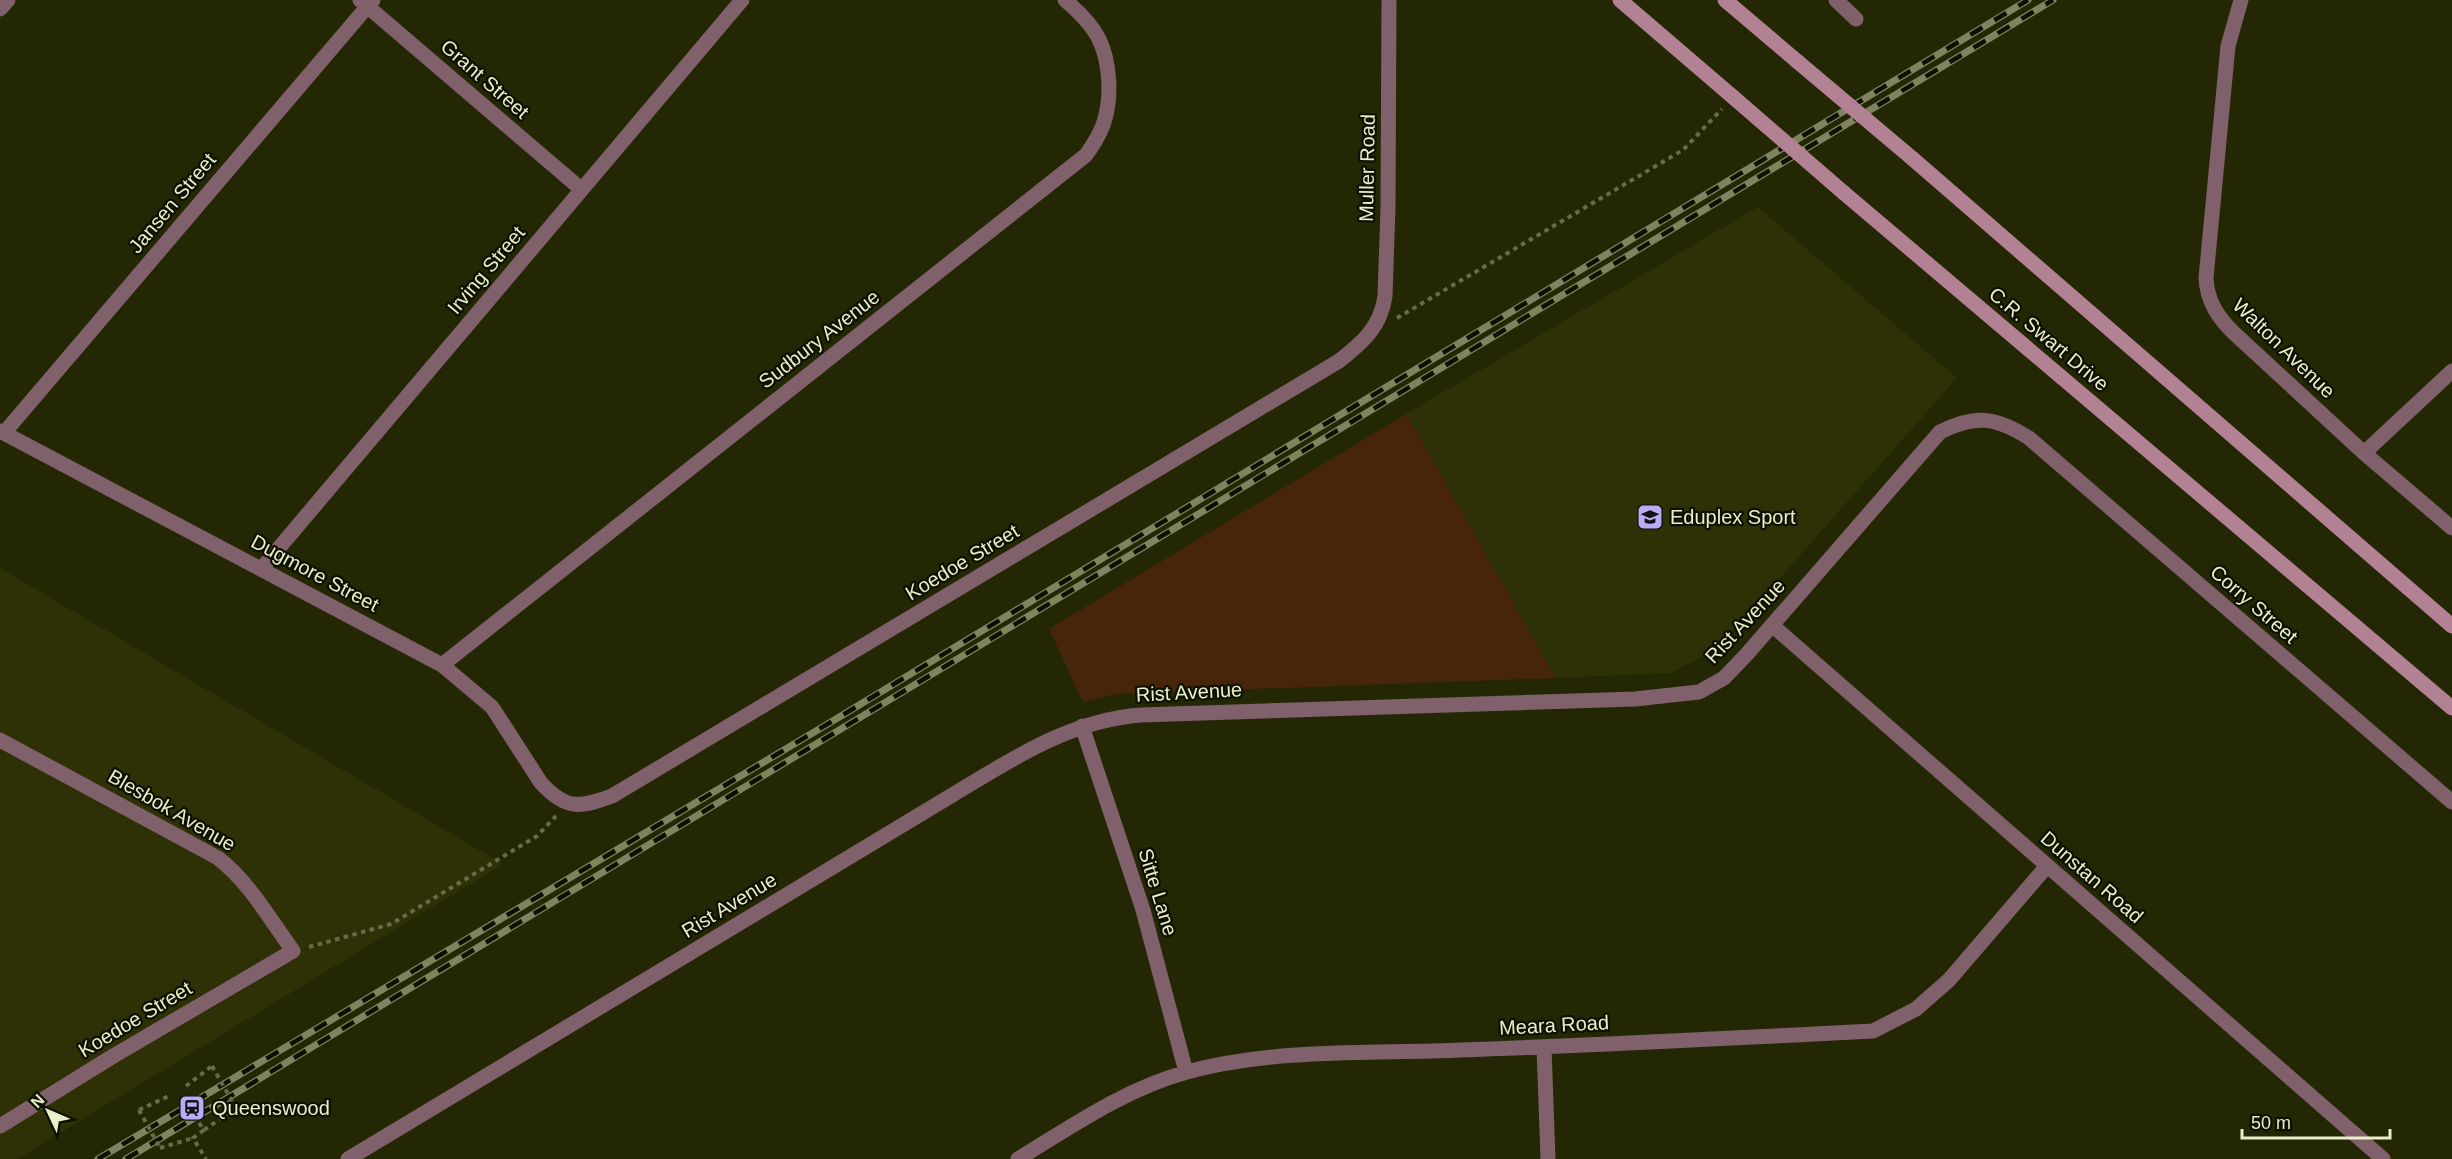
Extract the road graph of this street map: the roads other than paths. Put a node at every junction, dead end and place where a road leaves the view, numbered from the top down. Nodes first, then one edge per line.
1 (8, 0) edge
2 (742, 0) edge
3 (1065, 0) edge
4 (1389, 0) edge
5 (1620, 0) edge
6 (1725, 0) edge
7 (1836, 0) edge
8 (2241, 0) edge
9 (367, 2) edge
10 (0, 9) edge
11 (1856, 19) dead end
12 (581, 189) junction
13 (1371, 334) joint
14 (2452, 371) edge
15 (2, 432) edge
16 (2029, 438) joint
17 (2364, 453) junction
18 (2452, 528) edge
19 (262, 568) junction
20 (1773, 626) junction
21 (2452, 626) edge
22 (442, 665) junction
23 (2452, 708) edge
24 (1082, 726) junction
25 (0, 740) edge
26 (2452, 802) edge
27 (566, 804) joint
28 (2047, 866) junction
29 (293, 951) joint
30 (1545, 1047) junction
31 (1185, 1072) junction
32 (0, 1126) edge
33 (348, 1159) edge
34 (1018, 1159) edge
35 (1548, 1159) edge
36 (2383, 1159) edge

1 - 10 street
2 - 12 street, Irving Street
3 - 22 street, Sudbury Avenue
4 - 13 street, Muller Road
5 - 23 main road, C.R. Swart Drive, bridge
6 - 21 main road, bridge
7 - 11 street
8 - 17 street, Walton Avenue
9 - 12 street, Grant Street
9 - 15 street, Jansen Street
12 - 19 street, Irving Street
13 - 27 street, Koedoe Street
14 - 17 street
15 - 19 street, Dugmore Street
16 - 20 street, Rist Avenue
16 - 26 street, Corry Street
17 - 18 street, Walton Avenue
19 - 22 street, Dugmore Street
20 - 24 street, Rist Avenue
20 - 28 street, Dunstan Road
22 - 27 street, Dugmore Street
24 - 31 street, Sitte Lane
24 - 33 street, Rist Avenue
25 - 29 street, Blesbok Avenue
28 - 30 street, Meara Road
28 - 36 street, Dunstan Road
29 - 32 street, Koedoe Street
30 - 31 street, Meara Road
30 - 35 street
31 - 34 street, Meara Road

